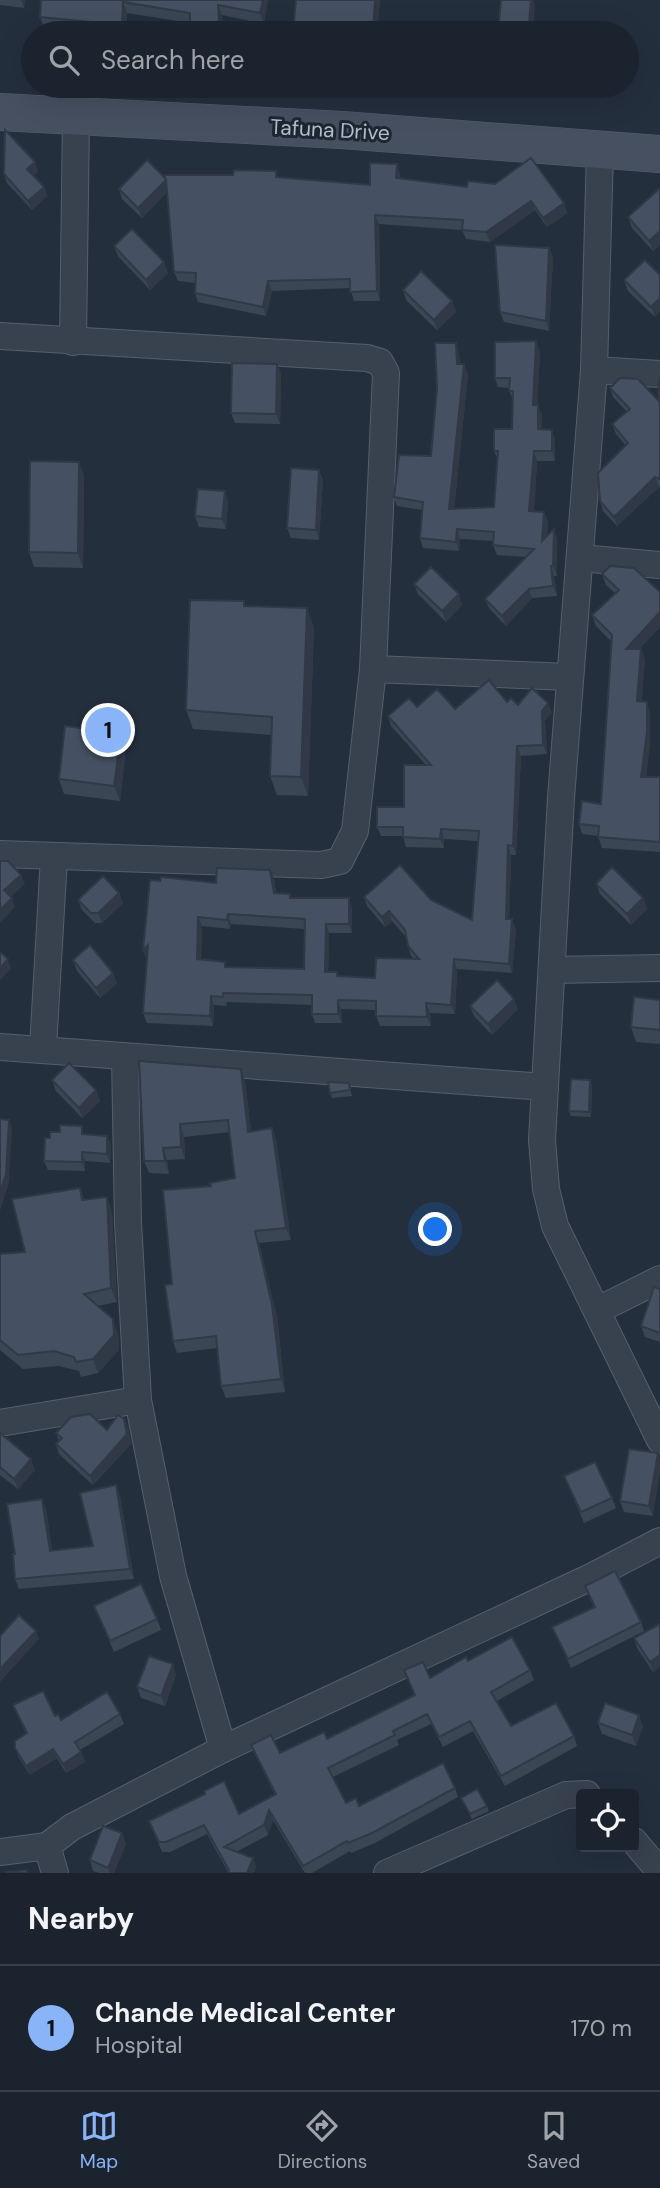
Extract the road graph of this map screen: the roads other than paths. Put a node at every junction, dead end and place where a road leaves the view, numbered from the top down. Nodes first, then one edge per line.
1 (0, 113) edge
2 (76, 117) junction
3 (600, 150) junction
4 (660, 154) edge
5 (0, 336) edge
6 (73, 342) junction
7 (594, 370) junction
8 (660, 374) edge
9 (580, 558) junction
10 (660, 565) edge
11 (373, 668) junction
12 (570, 677) junction
13 (0, 854) edge
14 (54, 857) junction
15 (660, 968) edge
16 (552, 970) junction
17 (0, 1047) edge
18 (43, 1048) junction
19 (125, 1058) junction
20 (545, 1087) junction
21 (660, 1279) edge
22 (598, 1310) junction
23 (138, 1400) junction
24 (0, 1423) edge
25 (660, 1440) edge
26 (660, 1541) edge
27 (223, 1749) junction
28 (576, 1795) edge
29 (47, 1846) junction
30 (639, 1847) edge
31 (0, 1852) edge
32 (660, 1872) edge
33 (55, 1873) edge
34 (387, 1873) edge

1 - 2 main road, Tafuna Drive
2 - 3 main road, Tafuna Drive
2 - 6 street
3 - 4 main road, Tafuna Drive
3 - 7 street
5 - 6 street
6 - 11 street
7 - 8 street
7 - 9 street
9 - 10 street
9 - 12 street
11 - 12 street
11 - 14 street
12 - 16 street
13 - 14 street
14 - 18 street
15 - 16 street
16 - 20 street
17 - 18 street
18 - 19 street
19 - 20 street
19 - 23 street
20 - 22 street
21 - 22 street
22 - 25 street
23 - 24 street
23 - 27 street
26 - 27 street
27 - 29 street
28 - 34 street
29 - 31 street
29 - 33 street
30 - 32 street

